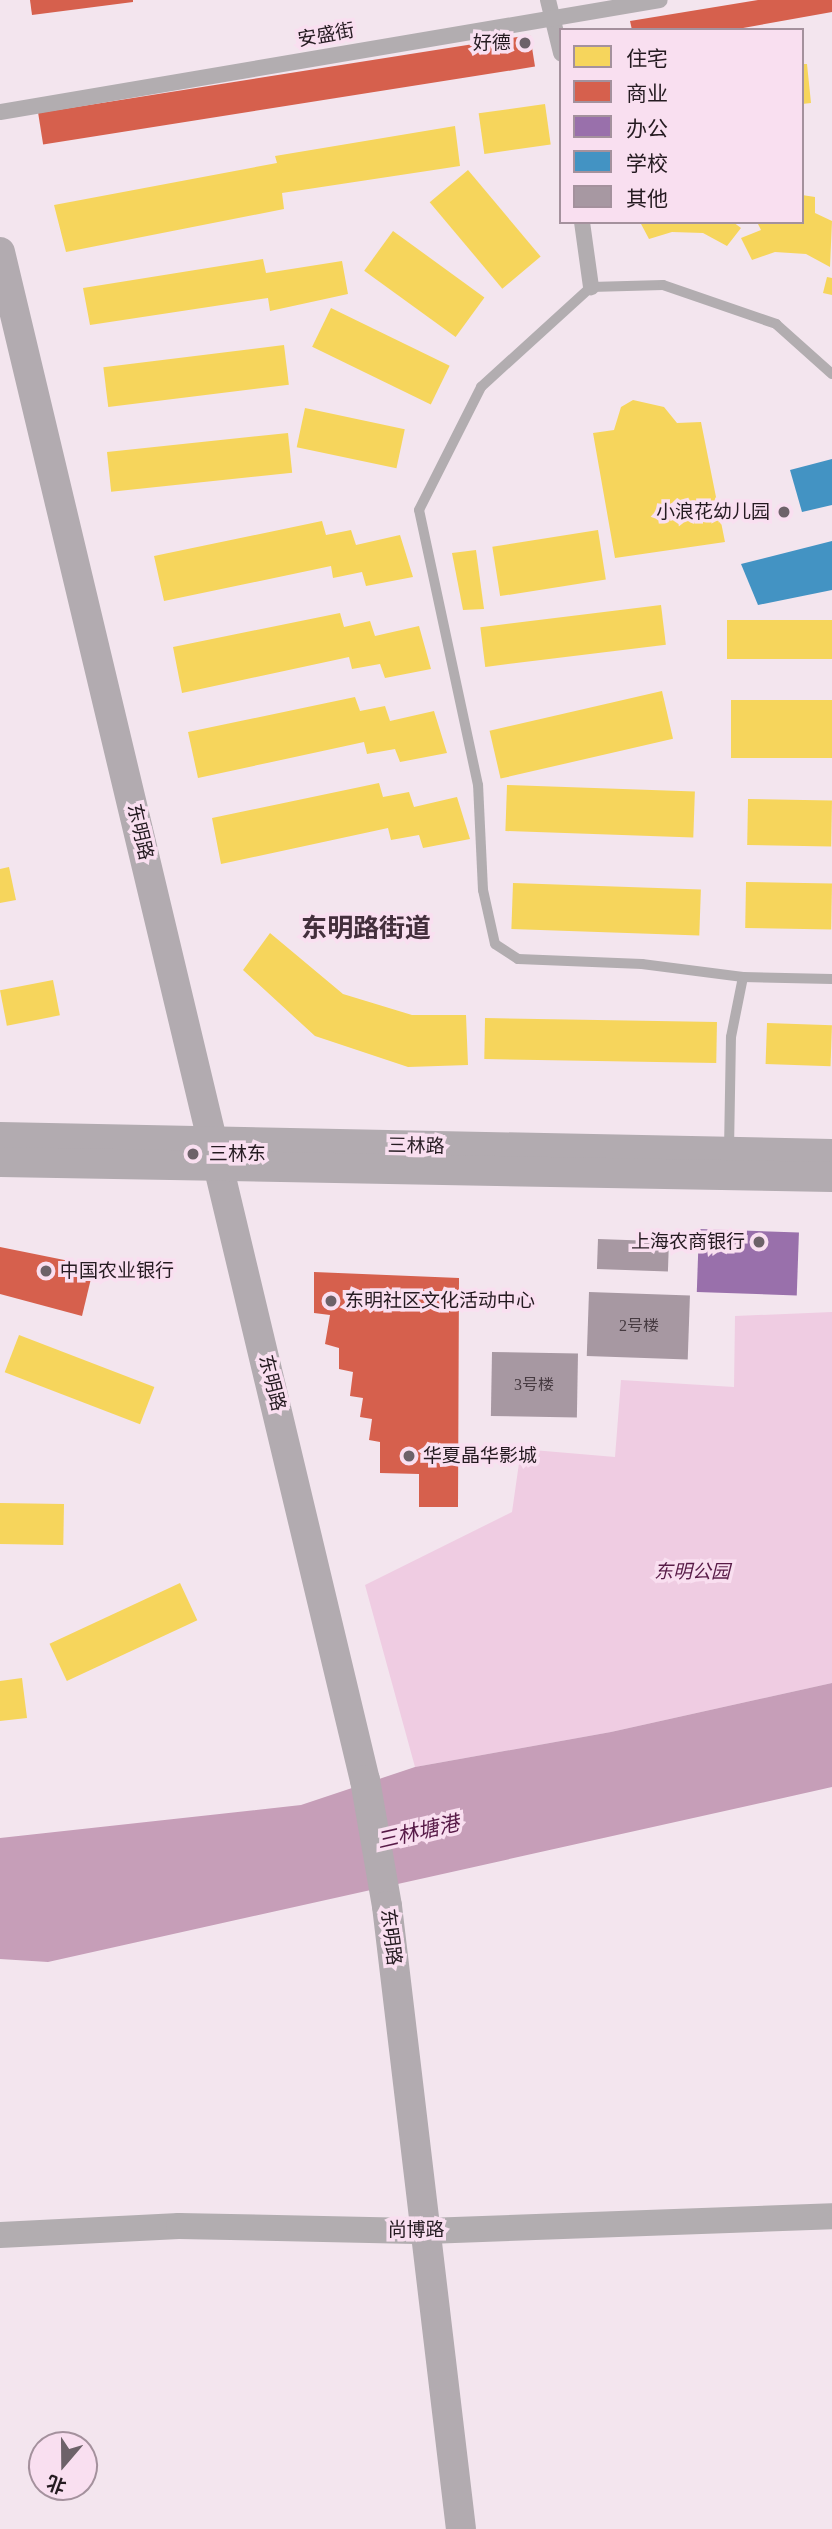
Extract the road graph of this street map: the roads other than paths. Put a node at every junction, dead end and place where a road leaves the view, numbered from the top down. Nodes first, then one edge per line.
1 (548, 0) edge
2 (660, 0) edge
3 (552, 18) junction
4 (559, 45) edge
5 (0, 112) edge
6 (582, 224) edge
7 (0, 252) edge
8 (592, 288) junction
9 (832, 374) edge
10 (743, 978) junction
11 (832, 979) edge
12 (0, 1137) edge
13 (729, 1153) junction
14 (216, 1154) junction
15 (832, 1154) edge
16 (0, 1162) edge
17 (832, 1177) edge
18 (832, 2216) edge
19 (427, 2231) junction
20 (0, 2235) edge
21 (461, 2529) edge

1 - 3 street
2 - 3 street, 安盛街
3 - 4 street
3 - 5 street, 安盛街
6 - 8 street
7 - 14 main road, 东明路
8 - 9 lane
8 - 10 lane
10 - 11 lane
10 - 13 lane
12 - 14 main road, 三林路
13 - 14 main road, 三林路
13 - 15 main road, 三林路
14 - 16 main road, 三林路
14 - 17 main road, 三林路
14 - 19 main road, 东明路
18 - 19 street, 尚博路
19 - 20 street, 尚博路
19 - 21 main road, 东明路

